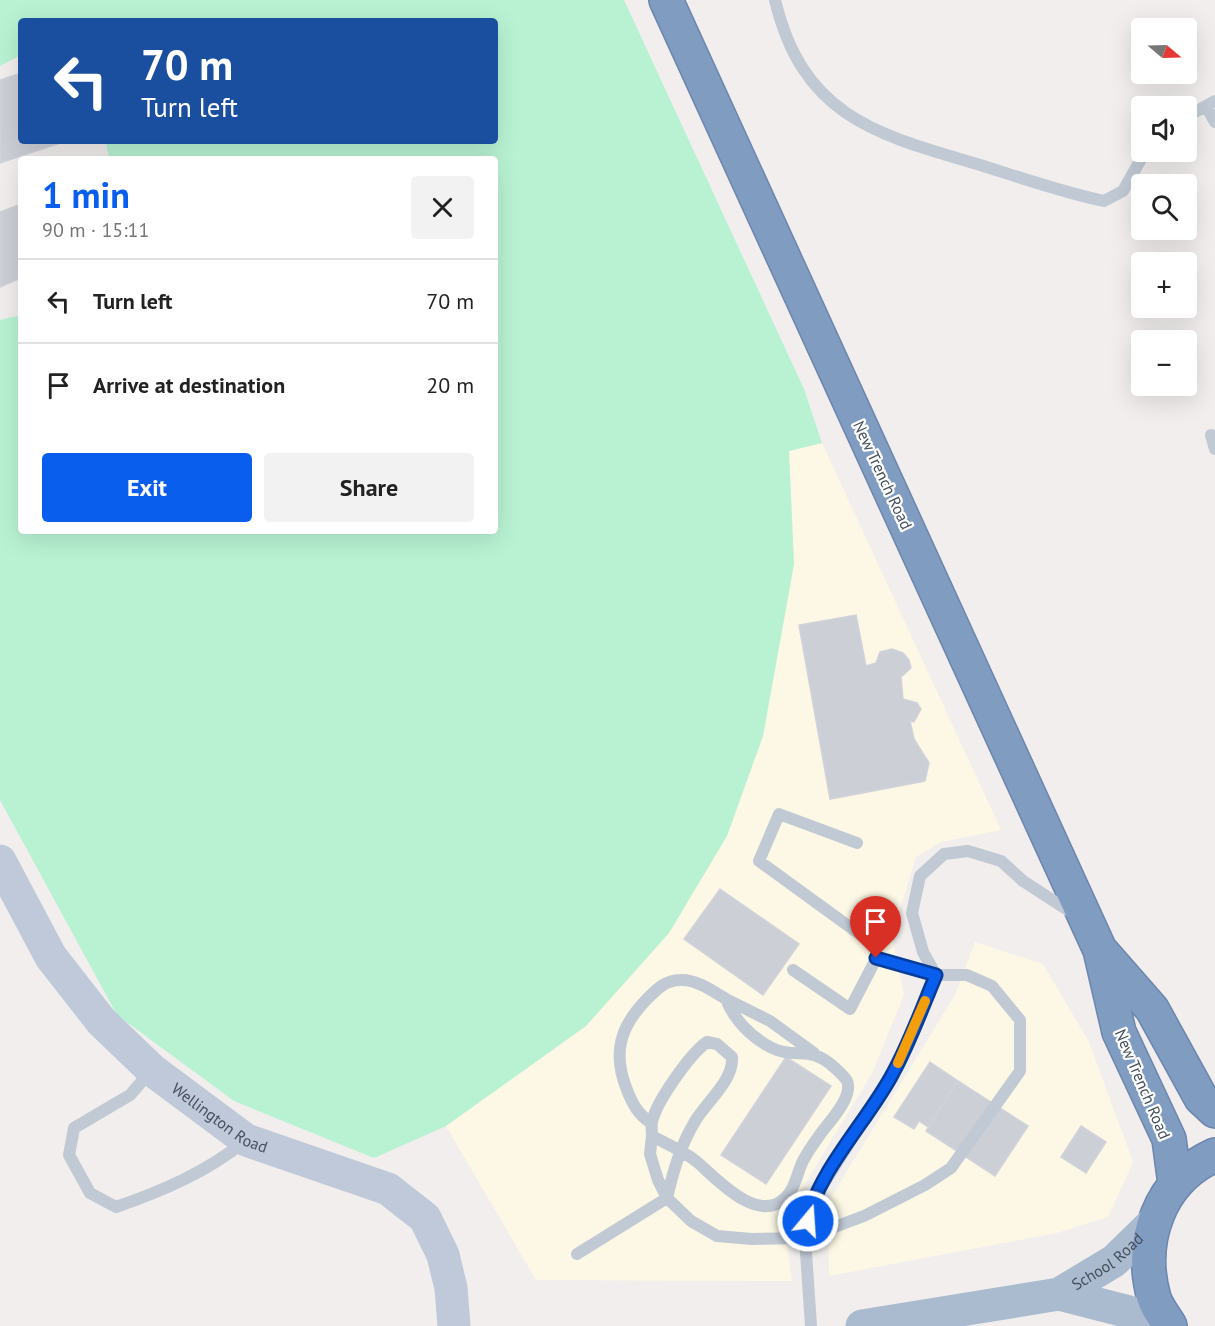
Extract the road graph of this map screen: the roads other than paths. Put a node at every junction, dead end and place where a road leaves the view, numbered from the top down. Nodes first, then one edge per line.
1 (666, 0) edge
2 (775, 0) edge
3 (1211, 104) edge
4 (1197, 111) edge
5 (1215, 122) edge
6 (1139, 162) edge
7 (1211, 435) dead end
8 (1215, 449) edge
9 (857, 843) dead end
10 (0, 861) edge
11 (1094, 936) junction
12 (876, 958) junction
13 (793, 970) dead end
14 (936, 975) junction
15 (726, 999) junction
16 (814, 1053) junction
17 (152, 1070) junction
18 (1215, 1111) edge
19 (651, 1123) junction
20 (652, 1136) junction
21 (246, 1140) junction
22 (680, 1151) junction
23 (1215, 1155) edge
24 (1175, 1184) junction
25 (667, 1198) junction
26 (1152, 1224) junction
27 (806, 1238) junction
28 (577, 1254) dead end
29 (1059, 1294) junction
30 (454, 1326) edge
31 (811, 1326) edge
32 (862, 1326) edge
33 (1159, 1326) edge
34 (1170, 1326) edge

1 - 11 highway, New Trench Road
2 - 6 lane
3 - 4 lane
3 - 5 lane
7 - 8 lane
9 - 12 lane
10 - 17 street, Wellington Road
11 - 14 lane
11 - 18 highway, New Trench Road
11 - 24 highway, New Trench Road
12 - 13 lane
12 - 14 lane
14 - 27 lane
14 - 27 lane
15 - 16 lane
15 - 16 lane
15 - 19 lane
16 - 22 lane
17 - 21 street, Wellington Road
17 - 21 lane
19 - 20 lane
19 - 22 lane
20 - 22 lane
20 - 25 lane
21 - 30 street, Wellington Road
22 - 25 lane
23 - 24 highway
24 - 26 highway
25 - 27 lane
25 - 28 lane
26 - 29 main road, School Road
26 - 34 highway
27 - 31 lane
29 - 32 main road, School Road
29 - 33 main road, School Road

